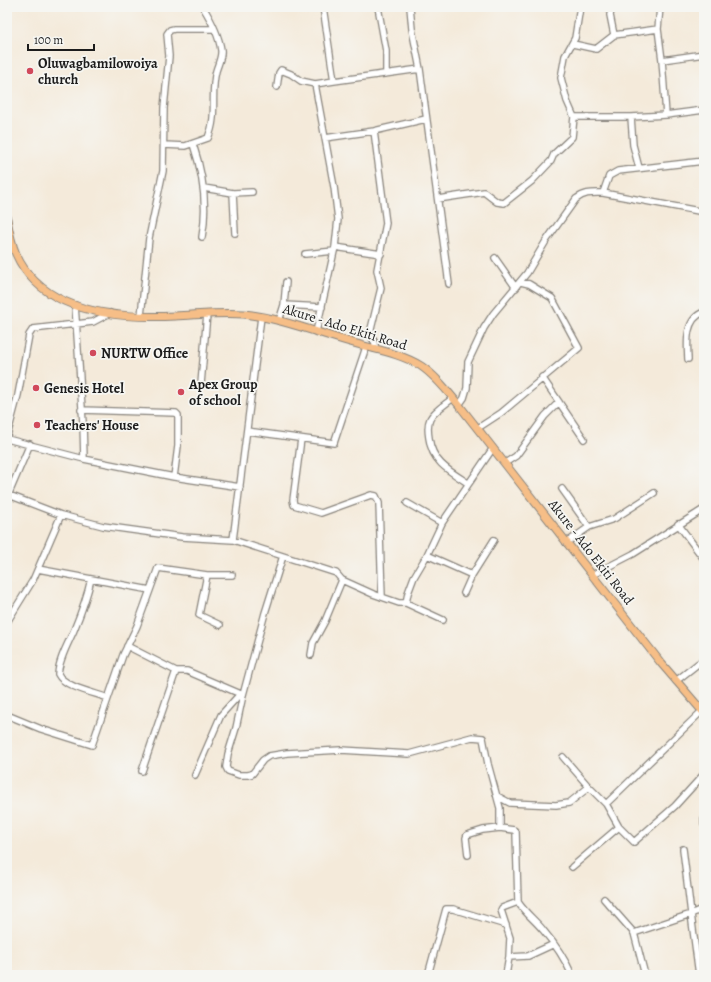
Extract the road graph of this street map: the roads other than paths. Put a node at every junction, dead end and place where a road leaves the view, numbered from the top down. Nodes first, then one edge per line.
1 (203, 7) edge
2 (323, 7) edge
3 (378, 7) edge
4 (410, 7) edge
5 (580, 7) edge
6 (612, 7) edge
7 (660, 7) edge
8 (214, 29) junction
9 (658, 30) junction
10 (614, 35) junction
11 (573, 44) junction
12 (704, 54) edge
13 (662, 60) junction
14 (420, 69) junction
15 (386, 74) junction
16 (334, 82) junction
17 (315, 84) junction
18 (277, 88) dead end
19 (704, 110) edge
20 (666, 115) junction
21 (574, 117) junction
22 (631, 117) junction
23 (426, 120) junction
24 (374, 132) junction
25 (325, 138) junction
26 (193, 144) junction
27 (164, 145) junction
28 (704, 162) edge
29 (639, 168) junction
30 (204, 188) junction
31 (252, 192) dead end
32 (603, 193) junction
33 (233, 194) junction
34 (438, 199) junction
35 (704, 212) edge
36 (7, 219) edge
37 (235, 233) dead end
38 (202, 237) dead end
39 (334, 249) junction
40 (305, 254) dead end
41 (381, 254) junction
42 (495, 258) dead end
43 (286, 282) dead end
44 (521, 282) junction
45 (449, 284) dead end
46 (516, 288) junction
47 (75, 305) junction
48 (284, 305) junction
49 (322, 307) junction
50 (704, 312) edge
51 (110, 313) junction
52 (207, 314) junction
53 (141, 316) junction
54 (262, 317) junction
55 (279, 320) junction
56 (76, 324) junction
57 (316, 332) junction
58 (366, 347) junction
59 (375, 349) junction
60 (688, 359) dead end
61 (542, 377) junction
62 (201, 384) dead end
63 (453, 398) junction
64 (559, 402) junction
65 (459, 405) junction
66 (81, 410) junction
67 (478, 428) junction
68 (247, 431) junction
69 (7, 438) edge
70 (300, 439) junction
71 (584, 439) dead end
72 (30, 444) junction
73 (493, 448) junction
74 (84, 459) junction
75 (505, 463) junction
76 (174, 477) junction
77 (468, 483) junction
78 (240, 487) junction
79 (562, 489) dead end
80 (654, 493) dead end
81 (8, 496) edge
82 (407, 503) dead end
83 (704, 509) edge
84 (61, 514) junction
85 (442, 523) junction
86 (678, 524) junction
87 (589, 527) junction
88 (233, 540) junction
89 (494, 540) dead end
90 (566, 542) junction
91 (427, 555) junction
92 (283, 556) junction
93 (704, 559) edge
94 (38, 569) junction
95 (207, 575) junction
96 (232, 575) dead end
97 (472, 575) junction
98 (592, 575) junction
99 (91, 580) junction
100 (342, 580) junction
101 (150, 590) junction
102 (464, 593) dead end
103 (382, 597) junction
104 (406, 603) junction
105 (443, 620) dead end
106 (7, 622) edge
107 (220, 625) dead end
108 (127, 646) junction
109 (311, 655) dead end
110 (704, 659) edge
111 (176, 671) junction
112 (676, 681) junction
113 (242, 694) junction
114 (108, 698) junction
115 (703, 712) edge
116 (7, 714) edge
117 (562, 757) dead end
118 (142, 771) dead end
119 (704, 774) edge
120 (195, 775) dead end
121 (589, 787) junction
122 (497, 796) junction
123 (606, 804) junction
124 (704, 820) edge
125 (704, 824) edge
126 (619, 827) junction
127 (500, 828) junction
128 (683, 849) dead end
129 (468, 854) dead end
130 (572, 867) dead end
131 (604, 899) dead end
132 (518, 902) junction
133 (704, 908) edge
134 (691, 914) junction
135 (506, 925) junction
136 (634, 933) junction
137 (554, 944) junction
138 (509, 957) junction
139 (698, 958) junction
140 (704, 960) edge
141 (428, 975) edge
142 (506, 975) edge
143 (572, 975) edge
144 (645, 975) edge
145 (699, 975) edge

1 - 8 street
2 - 16 street
3 - 15 street
4 - 14 street
5 - 11 street
6 - 10 street
7 - 9 street
8 - 26 street
8 - 27 street
9 - 10 street
9 - 13 street
10 - 11 street
11 - 21 street
12 - 13 street
13 - 20 street
14 - 15 street
14 - 23 street
15 - 16 street
16 - 17 street
17 - 18 street
17 - 25 street
19 - 20 street
20 - 22 street
21 - 22 street
21 - 34 street
22 - 29 street
23 - 24 street
23 - 34 street
24 - 25 street
24 - 41 street
25 - 39 street
26 - 27 street
26 - 30 street
27 - 53 street
28 - 29 street
29 - 32 street
30 - 33 street
30 - 38 street
31 - 33 street
32 - 35 street
32 - 44 street
33 - 37 street
34 - 45 street
36 - 47 main road, Akure - Ado Ekiti Road
39 - 40 street
39 - 41 street
39 - 49 street
41 - 59 street
42 - 46 street
43 - 48 street
44 - 46 street
44 - 61 street
46 - 65 street
47 - 51 main road, Akure - Ado Ekiti Road
47 - 56 street
48 - 49 street
48 - 55 street
49 - 57 street
50 - 60 street
51 - 53 main road, Akure - Ado Ekiti Road
51 - 56 street
52 - 53 main road, Akure - Ado Ekiti Road
52 - 54 main road, Akure - Ado Ekiti Road
52 - 62 street
54 - 55 main road, Akure - Ado Ekiti Road
54 - 68 street
55 - 57 main road, Akure - Ado Ekiti Road
56 - 66 street
56 - 69 street
57 - 58 main road, Akure - Ado Ekiti Road
58 - 59 main road, Akure - Ado Ekiti Road
58 - 70 street
59 - 63 main road, Akure - Ado Ekiti Road
61 - 64 street
61 - 67 street
63 - 65 main road, Akure - Ado Ekiti Road
63 - 77 street
64 - 71 street
64 - 75 street
65 - 67 main road, Akure - Ado Ekiti Road
66 - 74 street
66 - 76 street
67 - 73 main road, Akure - Ado Ekiti Road
68 - 70 street
68 - 78 street
69 - 72 street
70 - 103 street
72 - 74 street
72 - 81 street
73 - 75 main road, Akure - Ado Ekiti Road
73 - 77 street
74 - 76 street
75 - 90 main road, Akure - Ado Ekiti Road
76 - 78 street
77 - 85 street
78 - 88 street
79 - 87 street
80 - 87 street
81 - 84 street
82 - 85 street
83 - 86 street
84 - 88 street
84 - 94 street
85 - 91 street
86 - 93 street
86 - 98 street
87 - 90 street
88 - 92 street
89 - 97 street
90 - 98 main road, Akure - Ado Ekiti Road
91 - 97 street
91 - 104 street
92 - 100 street
92 - 113 street
94 - 99 street
94 - 106 street
95 - 96 street
95 - 101 street
95 - 107 street
97 - 102 street
98 - 112 main road, Akure - Ado Ekiti Road
99 - 101 street
99 - 114 street
100 - 103 street
100 - 109 street
101 - 108 street
103 - 104 street
104 - 105 street
108 - 111 street
108 - 114 street
110 - 112 street
111 - 113 street
111 - 118 street
112 - 115 main road, Akure - Ado Ekiti Road
113 - 120 street
113 - 122 street
114 - 116 street
115 - 123 street
117 - 121 street
119 - 126 street
121 - 122 street
121 - 123 street
122 - 127 street
123 - 126 street
124 - 125 street
126 - 130 street
127 - 129 street
127 - 132 street
128 - 134 street
131 - 136 street
132 - 135 street
132 - 137 street
133 - 134 street
134 - 136 street
134 - 139 street
135 - 138 street
135 - 141 street
136 - 144 street
137 - 138 street
137 - 143 street
138 - 142 street
139 - 140 street
139 - 145 street

